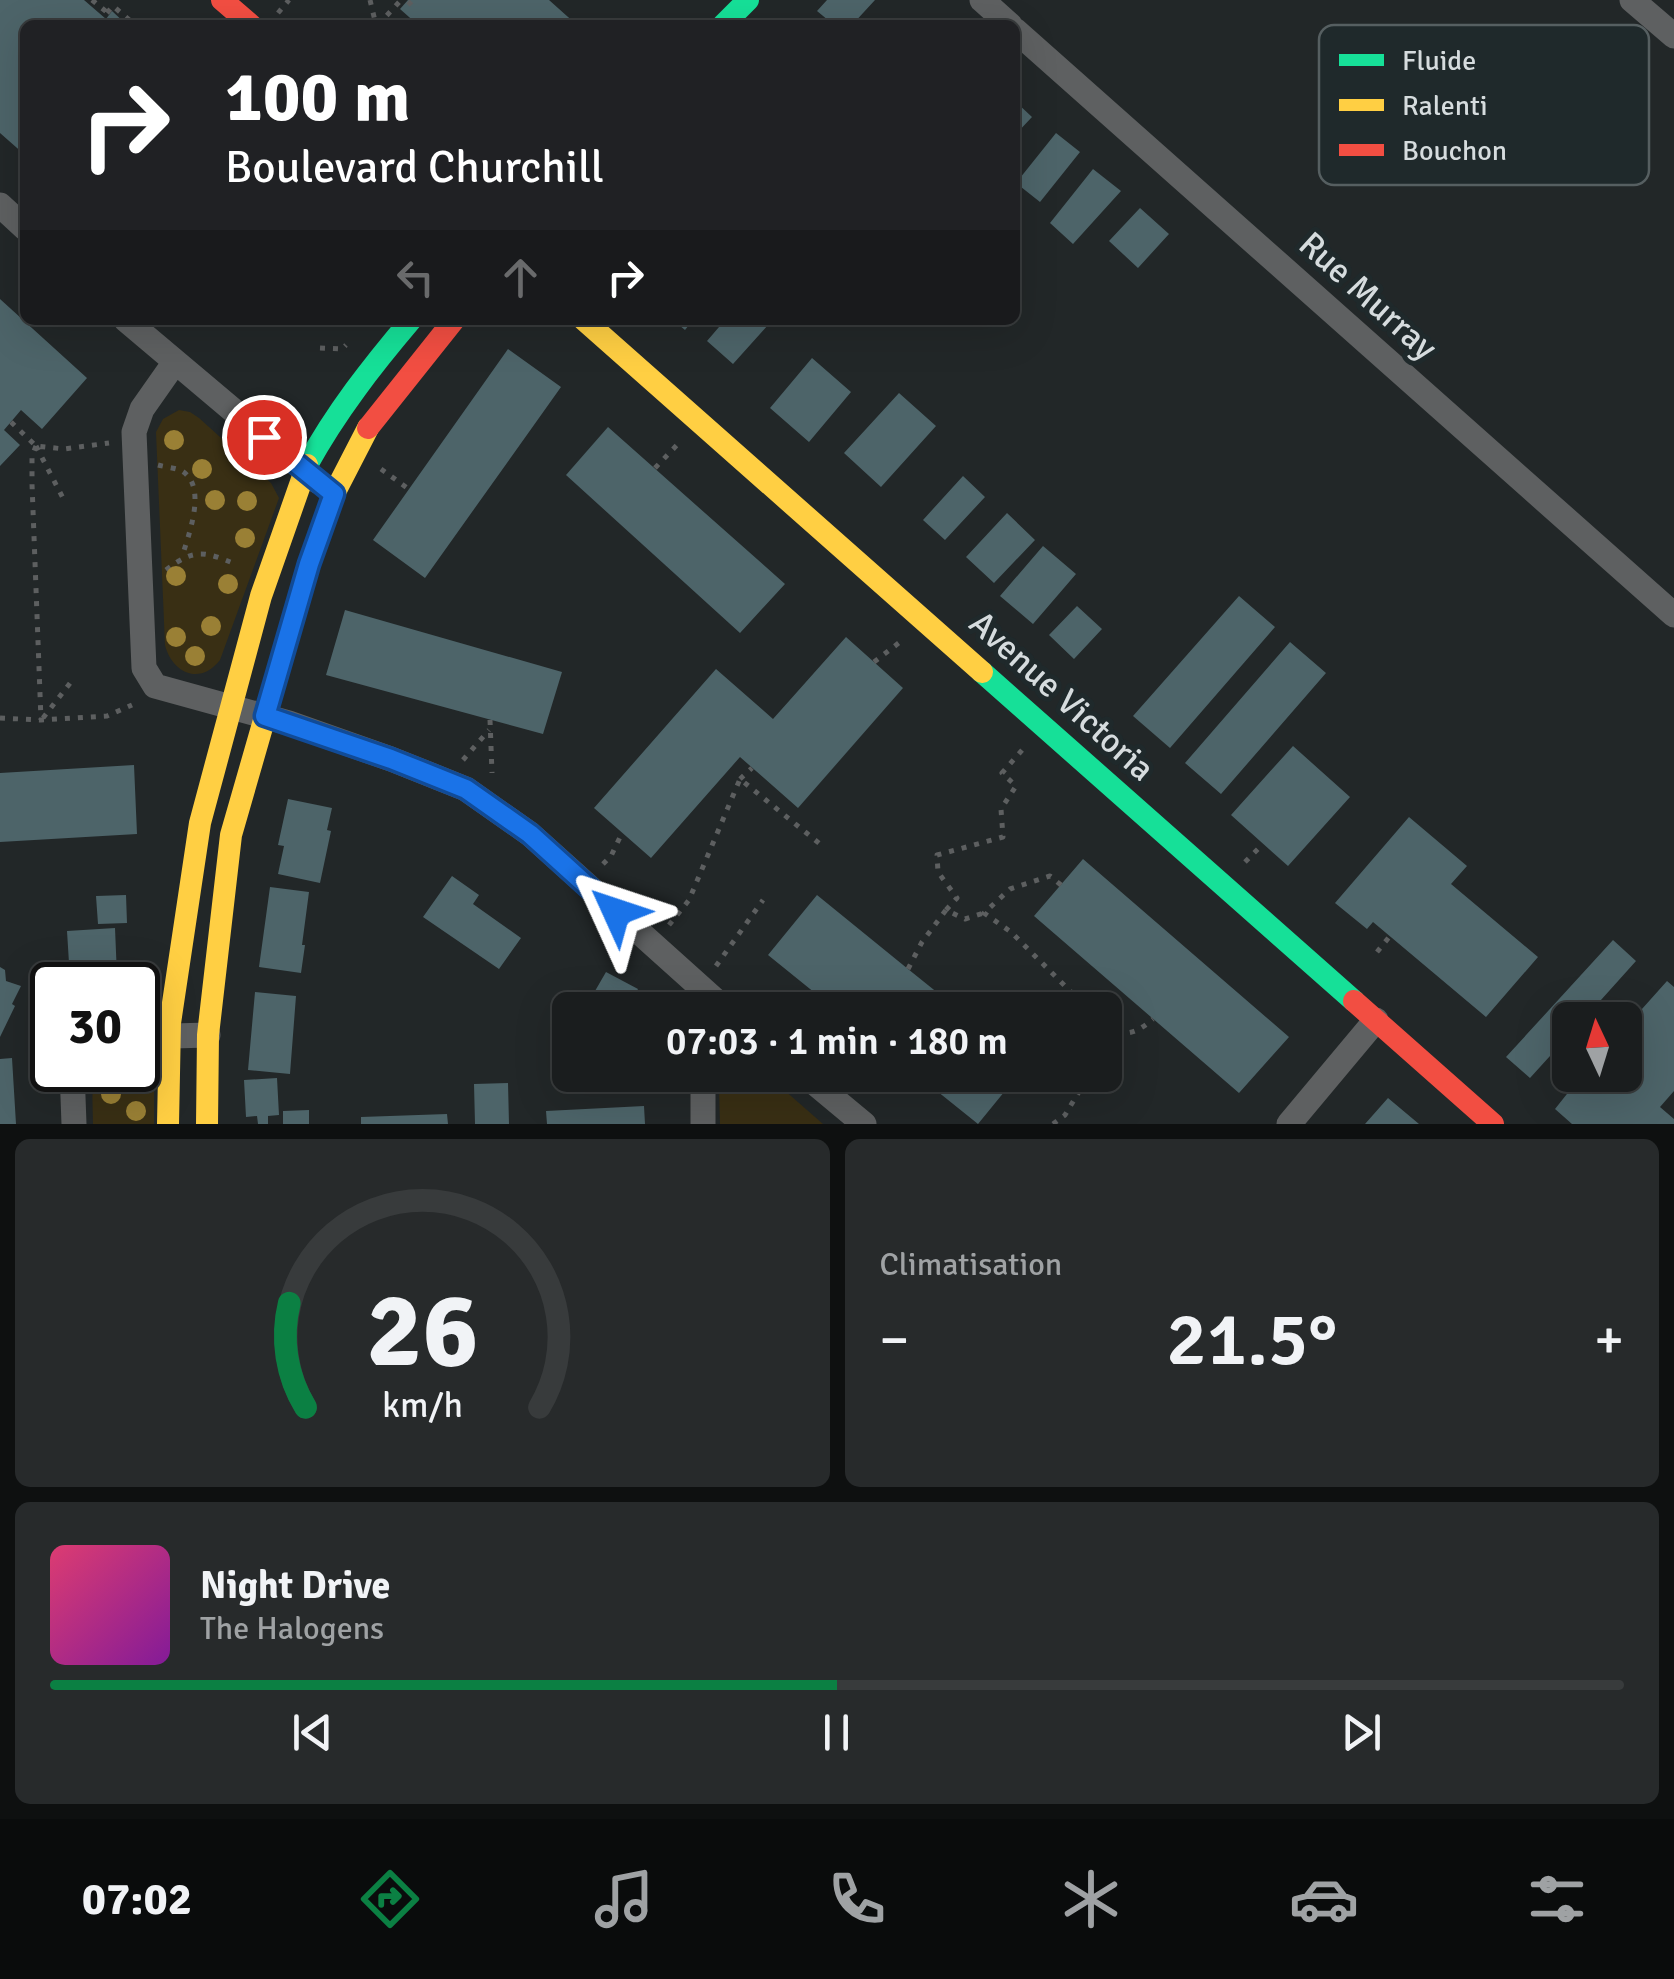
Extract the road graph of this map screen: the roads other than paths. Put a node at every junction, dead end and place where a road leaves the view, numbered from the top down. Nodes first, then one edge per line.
1 (222, 0) edge
2 (748, 0) edge
3 (982, 0) edge
4 (1632, 0) edge
5 (245, 20) edge
6 (727, 20) edge
7 (1004, 20) edge
8 (1020, 34) edge
9 (1674, 36) edge
10 (0, 205) edge
11 (20, 223) edge
12 (132, 325) edge
13 (407, 325) edge
14 (450, 325) edge
15 (590, 325) edge
16 (175, 362) junction
17 (304, 471) junction
18 (334, 494) junction
19 (1674, 614) edge
20 (230, 707) junction
21 (265, 716) junction
22 (695, 992) edge
23 (1376, 1020) junction
24 (170, 1035) junction
25 (208, 1035) junction
26 (160, 1036) edge
27 (73, 1092) edge
28 (703, 1092) edge
29 (825, 1092) edge
30 (74, 1124) edge
31 (168, 1124) edge
32 (207, 1124) edge
33 (703, 1124) edge
34 (864, 1124) edge
35 (1290, 1124) edge
36 (1493, 1124) edge

1 - 5 street
2 - 6 street
3 - 7 street, Rue Murray
4 - 9 street
8 - 19 street, Rue Murray
10 - 11 street
12 - 16 street
13 - 17 street
14 - 18 street
15 - 23 street, Avenue Victoria
16 - 17 street
16 - 20 street
17 - 18 street
17 - 20 street
18 - 21 street
20 - 21 street
20 - 24 street
21 - 22 street
21 - 25 street
23 - 35 street
23 - 36 street, Avenue Victoria
24 - 25 street
24 - 26 street
24 - 31 street
25 - 32 street
27 - 30 street
28 - 33 street
29 - 34 street

